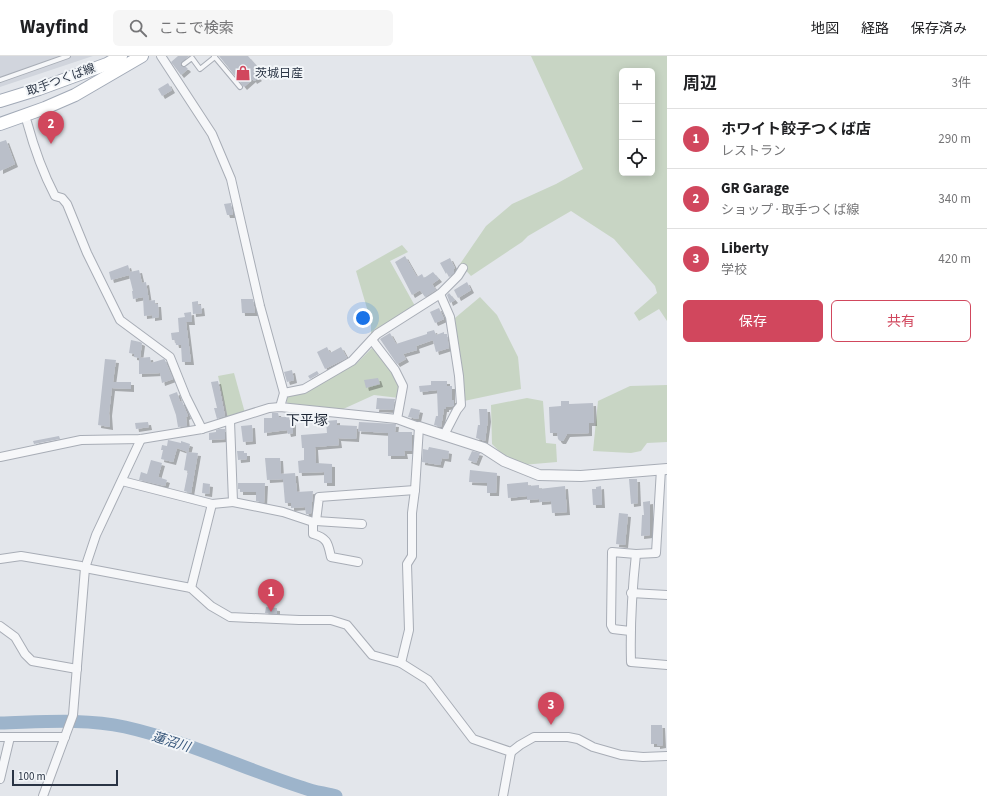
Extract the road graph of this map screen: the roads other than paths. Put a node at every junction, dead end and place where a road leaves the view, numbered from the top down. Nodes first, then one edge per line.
1 (68, 56) edge
2 (121, 56) edge
3 (142, 56) edge
4 (161, 56) edge
5 (215, 56) edge
6 (184, 64) dead end
7 (0, 80) edge
8 (240, 87) dead end
9 (0, 101) edge
10 (27, 122) dead end
11 (0, 124) edge
12 (463, 268) dead end
13 (440, 294) junction
14 (372, 340) junction
15 (284, 394) junction
16 (280, 406) junction
17 (396, 419) junction
18 (230, 421) junction
19 (419, 427) junction
20 (202, 429) junction
21 (444, 436) junction
22 (141, 439) junction
23 (0, 457) edge
24 (664, 469) edge
25 (122, 481) junction
26 (415, 490) junction
27 (232, 502) junction
28 (212, 504) junction
29 (315, 521) junction
30 (362, 524) dead end
31 (636, 554) junction
32 (0, 559) edge
33 (358, 562) dead end
34 (85, 568) junction
35 (191, 588) junction
36 (631, 593) junction
37 (667, 594) edge
38 (0, 626) edge
39 (630, 631) junction
40 (401, 663) junction
41 (667, 665) edge
42 (77, 669) junction
43 (66, 734) junction
44 (0, 737) edge
45 (10, 737) junction
46 (511, 752) junction
47 (667, 756) edge
48 (0, 779) edge
49 (43, 796) edge
50 (503, 796) edge

1 - 7 lane
2 - 9 main road, 取手つくば線
3 - 11 main road, 取手つくば線
4 - 15 street
5 - 6 lane
5 - 8 lane
10 - 20 street
12 - 13 street
13 - 14 street
13 - 21 street
14 - 15 street
14 - 17 street
15 - 16 street
16 - 17 street
16 - 18 street
17 - 19 street
18 - 20 street
18 - 27 street
19 - 21 street
19 - 26 street
20 - 22 street
21 - 24 street
22 - 23 street
22 - 25 street
24 - 31 street
25 - 28 street
25 - 34 street
26 - 29 street
26 - 40 street
27 - 28 street
27 - 29 street
28 - 35 street
29 - 30 street
29 - 33 street
31 - 36 street
31 - 39 street
32 - 34 street
34 - 35 street
34 - 42 street
35 - 40 street
36 - 37 street
36 - 39 street
38 - 42 street
39 - 41 street
40 - 46 street
42 - 43 street
43 - 45 street
43 - 49 street
44 - 45 street
45 - 48 street
46 - 47 street
46 - 50 street

